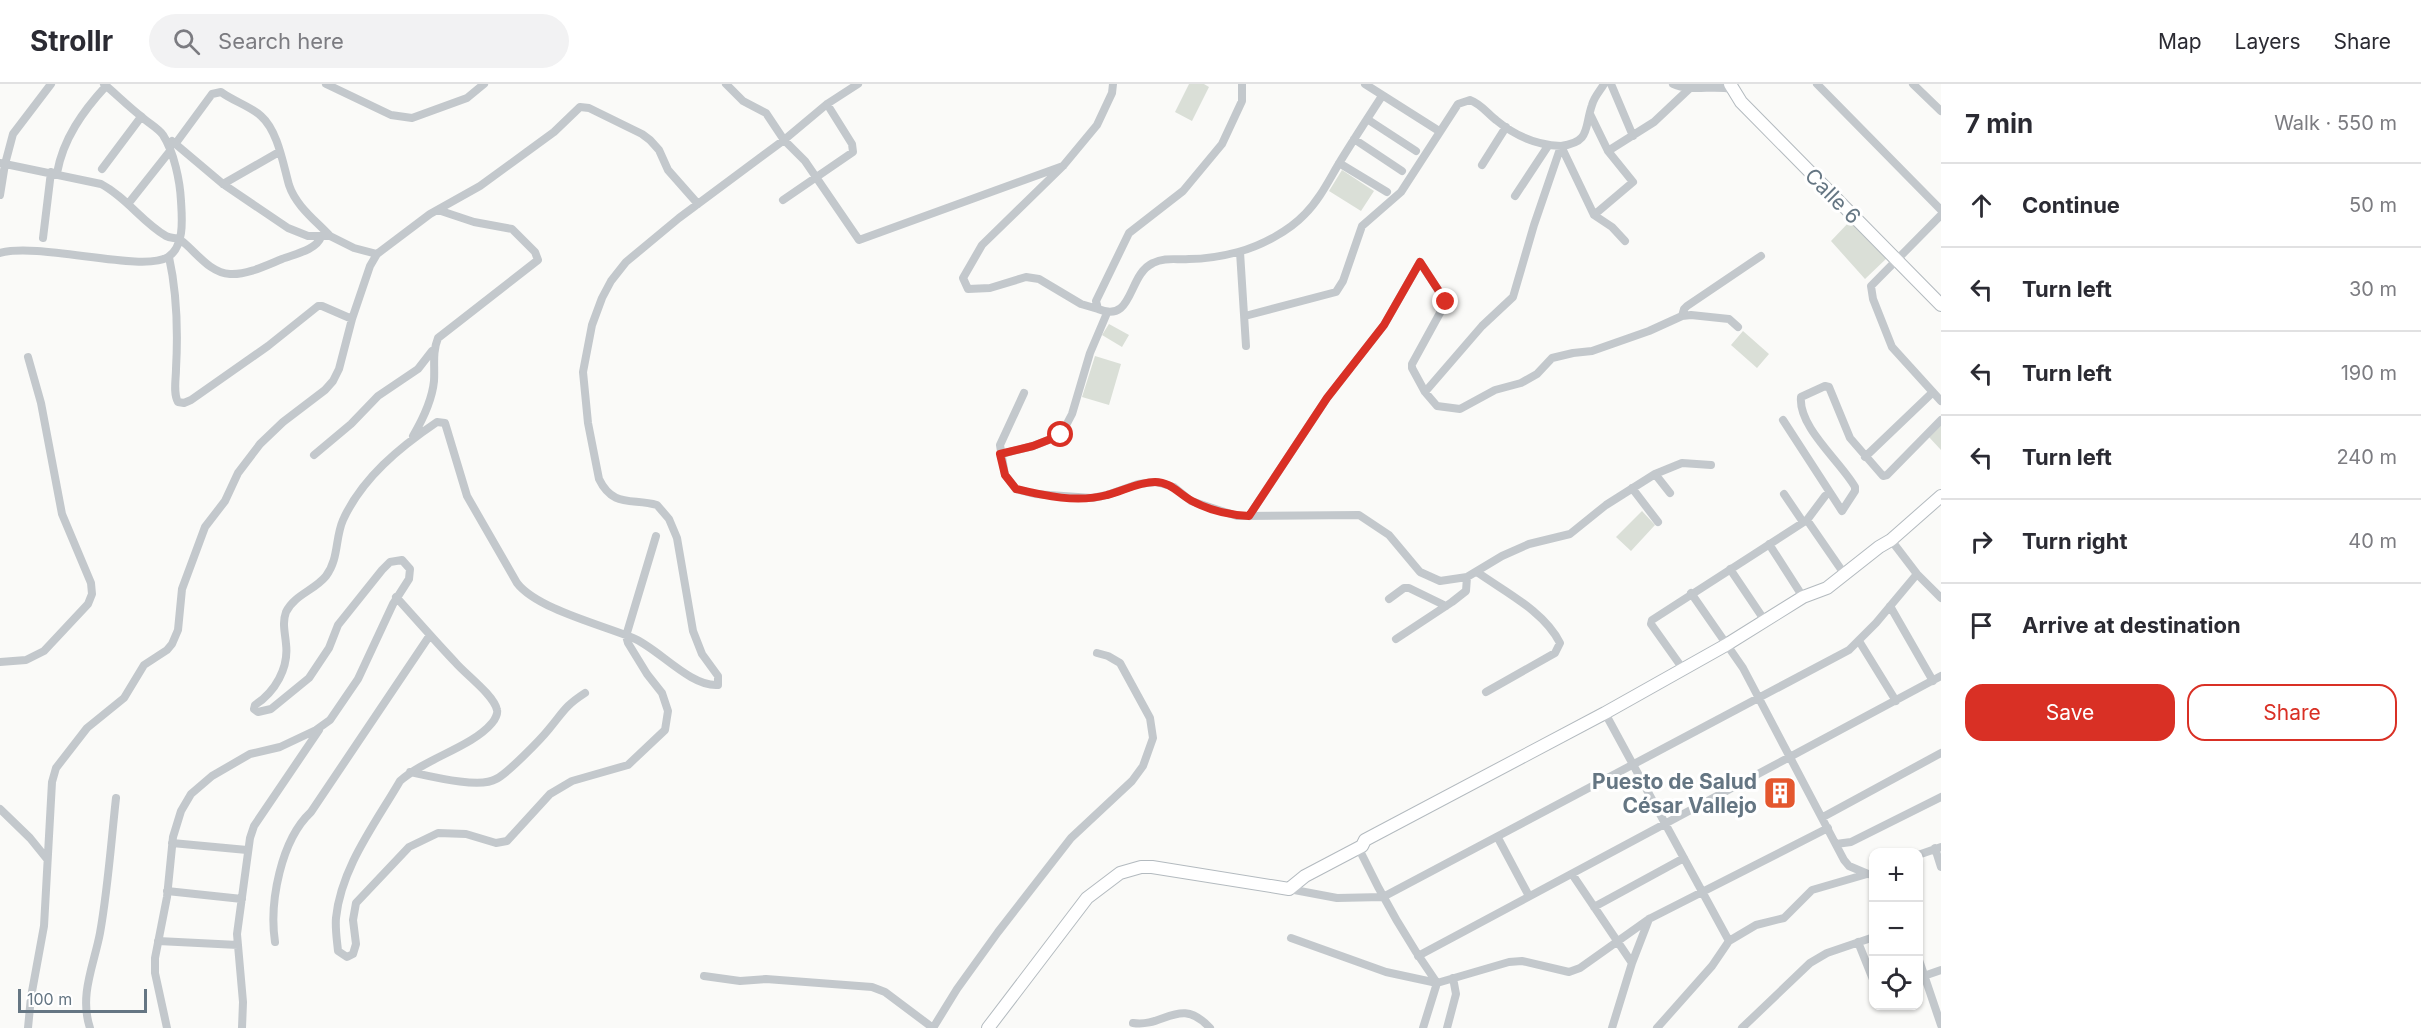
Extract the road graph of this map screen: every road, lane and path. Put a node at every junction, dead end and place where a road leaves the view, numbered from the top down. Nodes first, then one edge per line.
1 (51, 84) edge
2 (326, 84) edge
3 (484, 84) edge
4 (726, 84) edge
5 (858, 84) edge
6 (1113, 84) edge
7 (1242, 84) edge
8 (1365, 84) edge
9 (1604, 84) edge
10 (1611, 84) edge
11 (1674, 84) edge
12 (1817, 84) edge
13 (1913, 84) edge
14 (105, 85) edge
15 (1732, 86) edge
16 (1689, 89) junction
17 (1382, 96) junction
18 (827, 104) junction
19 (1941, 111) edge
20 (1590, 114) junction
21 (141, 117) junction
22 (1367, 118) junction
23 (1506, 127) junction
24 (1439, 131) junction
25 (1632, 136) junction
26 (1354, 139) junction
27 (784, 140) junction
28 (1548, 146) junction
29 (1561, 146) junction
30 (173, 147) junction
31 (1416, 151) dead end
32 (1608, 151) junction
33 (279, 153) junction
34 (2, 163) edge
35 (1339, 163) junction
36 (1482, 165) dead end
37 (1063, 166) junction
38 (102, 169) dead end
39 (1402, 171) dead end
40 (54, 173) junction
41 (816, 178) junction
42 (224, 184) junction
43 (1387, 192) dead end
44 (0, 195) edge
45 (1515, 196) dead end
46 (783, 200) dead end
47 (128, 204) junction
48 (698, 204) junction
49 (438, 210) junction
50 (1941, 210) edge
51 (1941, 214) edge
52 (1594, 215) junction
53 (325, 236) junction
54 (43, 238) dead end
55 (180, 239) junction
56 (1625, 241) dead end
57 (1240, 252) junction
58 (0, 253) edge
59 (377, 254) junction
60 (1761, 256) dead end
61 (169, 257) junction
62 (1896, 260) junction
63 (1941, 305) edge
64 (1102, 311) junction
65 (1245, 316) junction
66 (1682, 316) junction
67 (352, 319) junction
68 (1738, 327) dead end
69 (1246, 346) dead end
70 (433, 350) junction
71 (28, 357) dead end
72 (1425, 392) junction
73 (1933, 392) junction
74 (1024, 393) dead end
75 (1941, 401) edge
76 (1783, 420) dead end
77 (1941, 420) edge
78 (411, 438) junction
79 (1000, 454) junction
80 (314, 455) dead end
81 (1865, 457) junction
82 (1711, 465) dead end
83 (1655, 474) junction
84 (1632, 488) junction
85 (1670, 493) dead end
86 (1784, 494) dead end
87 (1825, 495) dead end
88 (1940, 498) edge
89 (1249, 516) junction
90 (1805, 521) junction
91 (1658, 522) dead end
92 (656, 536) dead end
93 (1891, 540) junction
94 (1769, 544) junction
95 (1730, 569) junction
96 (1477, 572) junction
97 (1917, 574) junction
98 (1845, 575) junction
99 (1467, 577) junction
100 (1691, 593) junction
101 (396, 597) junction
102 (1803, 597) junction
103 (1941, 598) edge
104 (1389, 599) dead end
105 (1446, 606) junction
106 (1890, 606) junction
107 (1765, 621) junction
108 (430, 635) junction
109 (626, 636) junction
110 (1396, 639) dead end
111 (1859, 641) junction
112 (1726, 645) junction
113 (1097, 653) dead end
114 (0, 662) edge
115 (1683, 669) junction
116 (1937, 678) edge
117 (1486, 692) dead end
118 (585, 693) dead end
119 (1759, 697) junction
120 (1896, 701) junction
121 (1605, 713) junction
122 (321, 727) junction
123 (1941, 753) edge
124 (1791, 757) junction
125 (1632, 764) junction
126 (410, 772) junction
127 (1941, 797) edge
128 (116, 798) dead end
129 (0, 809) edge
130 (1822, 817) junction
131 (1664, 823) junction
132 (1828, 828) junction
133 (1498, 838) junction
134 (172, 843) junction
135 (1836, 844) junction
136 (1362, 846) junction
137 (1938, 848) edge
138 (247, 850) junction
139 (1923, 853) edge
140 (1684, 858) junction
141 (46, 859) junction
142 (1941, 867) edge
143 (1869, 872) edge
144 (1572, 874) junction
145 (1869, 874) edge
146 (1289, 889) junction
147 (167, 891) junction
148 (1704, 893) junction
149 (1529, 896) junction
150 (1383, 897) junction
151 (242, 898) junction
152 (1594, 907) junction
153 (1649, 919) junction
154 (1291, 938) dead end
155 (1869, 939) edge
156 (158, 941) junction
157 (1729, 941) junction
158 (275, 942) dead end
159 (1858, 942) junction
160 (1617, 943) junction
161 (238, 945) junction
162 (1418, 956) junction
163 (1632, 963) junction
164 (1869, 970) edge
165 (1941, 970) edge
166 (704, 976) dead end
167 (1923, 977) edge
168 (1453, 978) junction
169 (1923, 980) edge
170 (1437, 983) junction
171 (1133, 1023) dead end
172 (1941, 1025) edge
173 (28, 1028) edge
174 (90, 1028) edge
175 (167, 1028) edge
176 (242, 1028) edge
177 (933, 1028) edge
178 (988, 1028) edge
179 (1210, 1028) edge
180 (1423, 1028) edge
181 (1447, 1028) edge
182 (1612, 1028) edge
183 (1657, 1028) edge
184 (1742, 1028) edge

1 - 34 street
2 - 3 street
4 - 27 street
5 - 18 street
6 - 37 street
7 - 64 street
8 - 17 street
9 - 20 street
10 - 25 street
11 - 16 street
12 - 50 street
13 - 19 street
14 - 21 street
14 - 40 street
15 - 16 street
15 - 62 street, Calle 6
16 - 25 street
17 - 22 street
17 - 24 street
18 - 27 street
18 - 41 street
20 - 29 street
20 - 32 street
21 - 30 street
21 - 38 street
22 - 26 street
22 - 31 street
23 - 24 street
23 - 28 street
23 - 36 street
24 - 65 street
25 - 32 street
26 - 35 street
26 - 39 street
27 - 41 street
27 - 48 street
28 - 29 street
28 - 45 street
29 - 52 street
29 - 72 street
30 - 33 street
30 - 42 street
30 - 47 street
30 - 55 street
32 - 52 street
33 - 42 street
33 - 53 street
34 - 40 street
34 - 44 street
35 - 43 street
35 - 57 street
37 - 41 street
37 - 64 street
40 - 47 street
40 - 54 street
41 - 46 street
42 - 53 street
47 - 55 street
48 - 49 street
48 - 109 street
49 - 59 street
49 - 70 street
51 - 62 street
52 - 56 street
53 - 55 street
53 - 59 street
55 - 61 street
57 - 64 street
57 - 65 street
58 - 61 street
59 - 67 street
60 - 66 street
61 - 67 street
62 - 63 street, Calle 6
62 - 73 street
64 - 79 street
65 - 69 street
66 - 68 street
66 - 72 street
67 - 141 street
70 - 78 street
70 - 80 street
71 - 114 street
72 - 89 street
73 - 75 street
73 - 81 street
74 - 79 street
76 - 81 street
77 - 81 street
78 - 101 street
78 - 109 street
79 - 89 street
82 - 83 street
83 - 84 street
83 - 85 street
84 - 91 street
84 - 96 street
86 - 90 street
87 - 90 street
88 - 93 street
89 - 99 street
90 - 94 street
90 - 98 street
92 - 109 street
93 - 97 street
93 - 98 street
94 - 95 street
94 - 102 street
95 - 100 street
95 - 107 street
96 - 99 street
96 - 117 street
97 - 103 street
97 - 106 street
98 - 102 street
99 - 105 street
100 - 112 street
100 - 115 street
101 - 108 street
101 - 122 street
102 - 107 street
104 - 105 street
105 - 110 street
106 - 111 street
106 - 116 street
107 - 112 street
108 - 126 street
108 - 158 street
109 - 126 street
111 - 119 street
111 - 120 street
112 - 115 street
112 - 119 street
113 - 177 street
115 - 121 street
116 - 120 street
118 - 126 street
119 - 124 street
119 - 125 street
120 - 124 street
121 - 125 street
121 - 136 street
122 - 134 street
122 - 138 street
123 - 130 street
124 - 130 street
124 - 131 street
125 - 131 street
125 - 133 street
127 - 135 street
128 - 174 street
129 - 141 street
130 - 132 street
131 - 140 street
131 - 144 street
132 - 135 street
132 - 148 street
133 - 149 street
133 - 150 street
134 - 138 street
134 - 147 street
135 - 143 street
136 - 146 street
136 - 150 street
137 - 139 street
137 - 142 street
138 - 151 street
140 - 148 street
140 - 152 street
141 - 173 street
144 - 149 street
144 - 152 street
145 - 157 street
146 - 150 street
146 - 178 street
147 - 151 street
147 - 156 street
148 - 153 street
148 - 157 street
149 - 162 street
150 - 162 street
151 - 161 street
152 - 160 street
153 - 160 street
153 - 163 street
154 - 170 street
155 - 159 street
156 - 161 street
156 - 175 street
157 - 183 street
159 - 164 street
159 - 184 street
160 - 163 street
160 - 168 street
161 - 176 street
162 - 170 street
163 - 182 street
165 - 167 street
166 - 177 street
168 - 170 street
168 - 181 street
169 - 172 street
170 - 180 street
171 - 179 street

